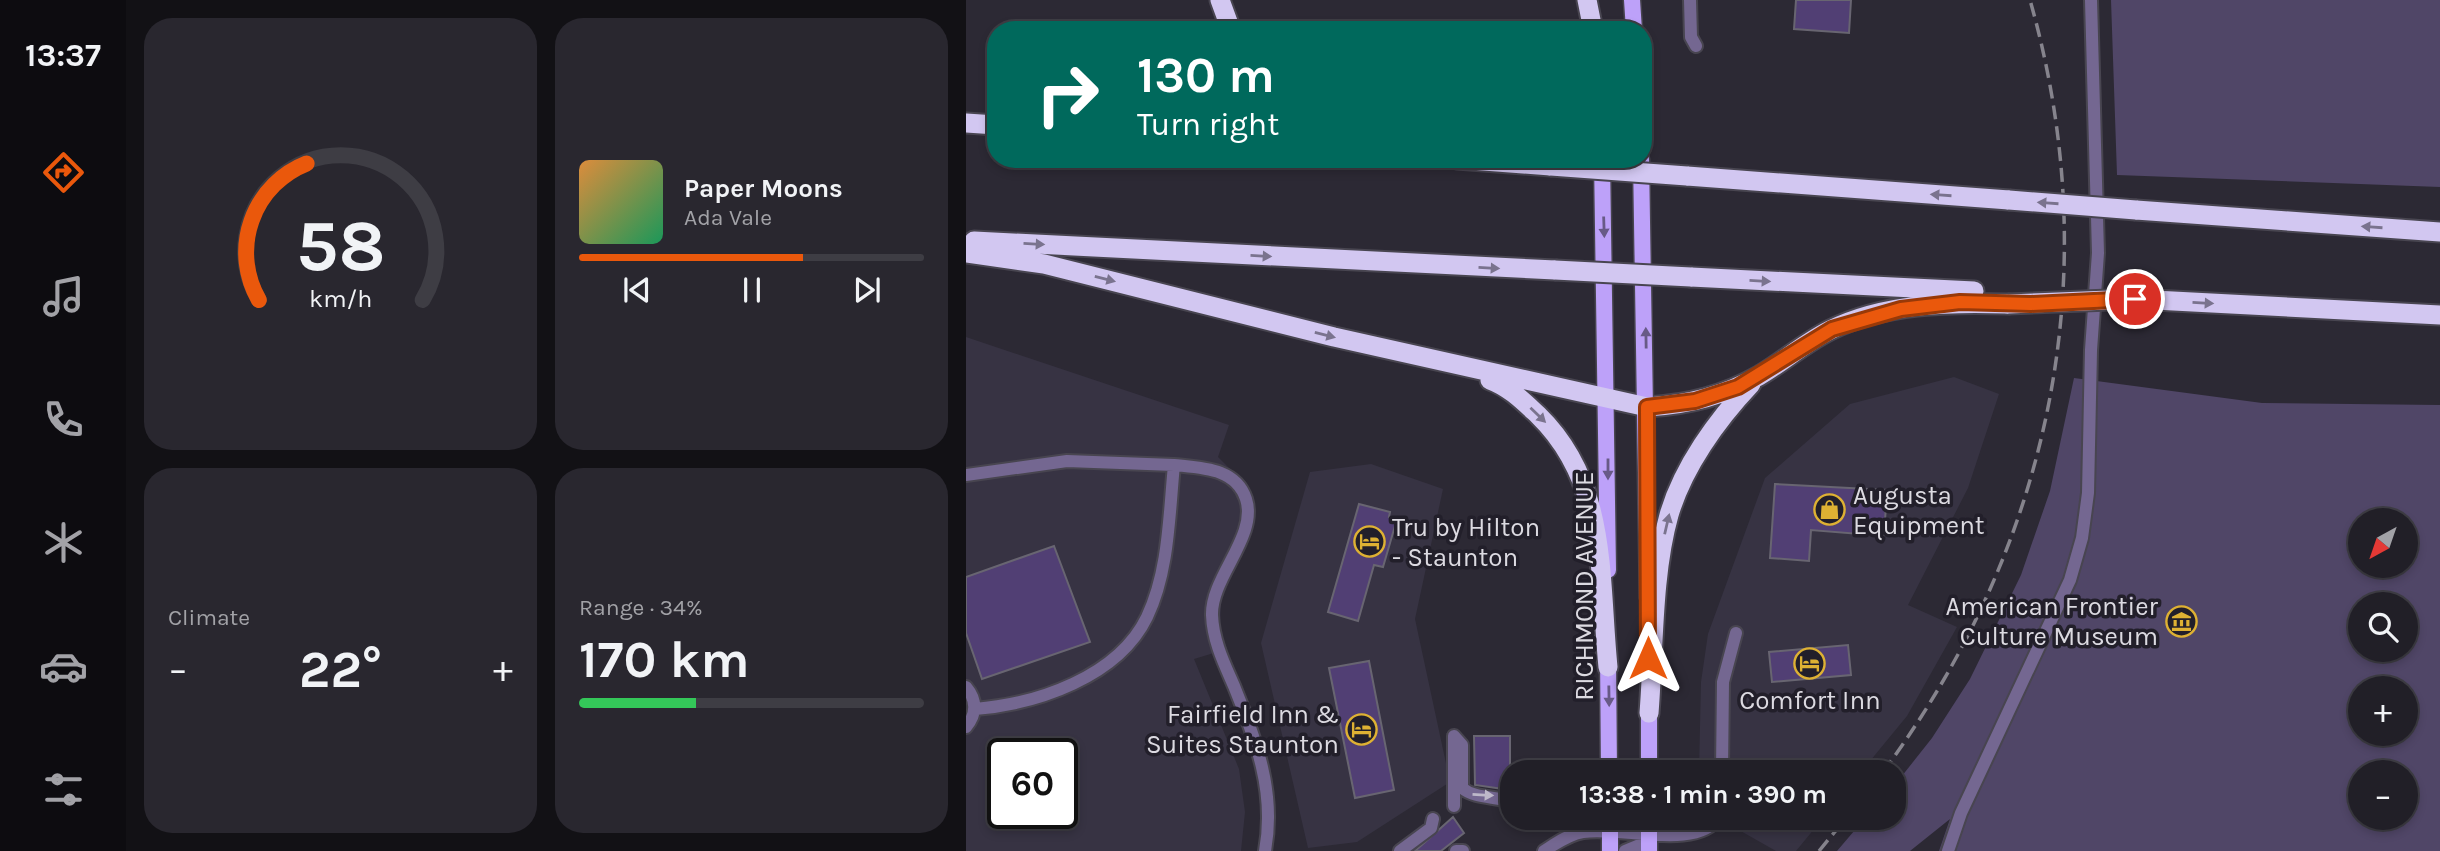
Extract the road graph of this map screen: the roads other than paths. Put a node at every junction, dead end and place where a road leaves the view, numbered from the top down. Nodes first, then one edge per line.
1 (1220, 0) edge
2 (1589, 0) edge
3 (1632, 0) edge
4 (1690, 0) edge
5 (2091, 0) edge
6 (1228, 21) edge
7 (1592, 21) edge
8 (1633, 21) edge
9 (1696, 46) dead end
10 (966, 123) edge
11 (987, 124) edge
12 (1578, 168) edge
13 (1602, 168) edge
14 (1641, 168) edge
15 (2440, 232) edge
16 (966, 241) edge
17 (966, 253) edge
18 (2008, 298) junction
19 (2440, 314) edge
20 (1460, 367) junction
21 (1760, 376) junction
22 (1607, 400) junction
23 (1647, 407) junction
24 (1174, 465) junction
25 (966, 475) edge
26 (1736, 633) dead end
27 (1608, 667) junction
28 (966, 687) edge
29 (975, 709) junction
30 (1649, 713) junction
31 (966, 727) edge
32 (1609, 760) edge
33 (1649, 760) edge
34 (1722, 760) edge
35 (1500, 798) edge
36 (1454, 806) dead end
37 (1433, 819) dead end
38 (1591, 830) edge
39 (1610, 830) edge
40 (1619, 830) edge
41 (1710, 830) edge
42 (1649, 846) edge
43 (1265, 851) edge
44 (1400, 851) edge
45 (1456, 851) edge
46 (1463, 851) edge
47 (1544, 851) edge
48 (1610, 851) edge
49 (1625, 851) edge
50 (1948, 851) edge

1 - 6 highway
2 - 7 highway
3 - 8 main road
4 - 9 street
5 - 50 street
10 - 11 highway
15 -> 12 highway, bridge
13 -> 22 main road, RICHMOND AVENUE
23 -> 14 main road
16 -> 18 highway, bridge
17 -> 20 highway
18 -> 19 highway, bridge
18 - 21 highway
20 - 22 highway
20 -> 27 highway
21 - 23 highway
30 -> 21 highway
22 - 23 highway
22 -> 27 main road, RICHMOND AVENUE
23 - 30 main road
24 - 25 street
24 - 29 street
24 - 43 street
26 - 34 street
27 -> 32 main road, RICHMOND AVENUE
28 - 29 street
29 - 31 street
30 - 33 main road
36 -> 35 street
37 - 44 street
38 - 47 street
39 - 48 main road
40 - 42 street
41 - 42 street
42 - 49 street
45 - 46 street

